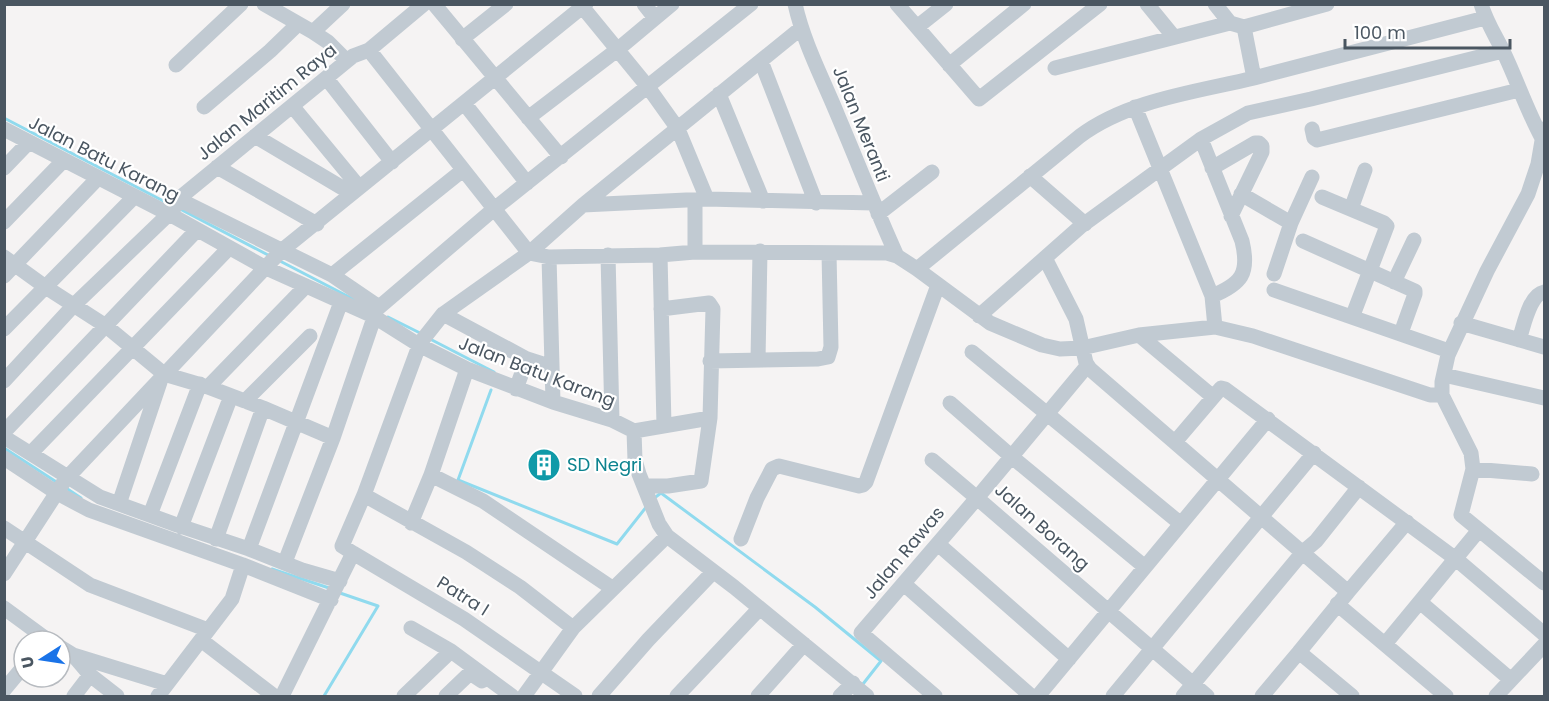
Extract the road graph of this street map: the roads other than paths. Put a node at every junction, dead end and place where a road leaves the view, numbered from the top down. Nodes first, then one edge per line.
1 (241, 4) edge
2 (264, 4) edge
3 (343, 4) edge
4 (424, 4) edge
5 (434, 4) edge
6 (506, 4) edge
7 (644, 4) edge
8 (672, 4) edge
9 (752, 4) edge
10 (795, 4) edge
11 (897, 4) edge
12 (946, 4) edge
13 (1024, 4) edge
14 (1100, 4) edge
15 (1147, 4) edge
16 (1215, 4) edge
17 (1327, 4) edge
18 (583, 5) edge
19 (1294, 8) edge
20 (1483, 11) edge
21 (655, 18) junction
22 (297, 25) junction
23 (1237, 25) junction
24 (917, 27) junction
25 (800, 29) junction
26 (313, 32) junction
27 (1174, 37) junction
28 (462, 39) junction
29 (369, 50) junction
30 (617, 50) junction
31 (1503, 51) junction
32 (761, 61) junction
33 (347, 62) junction
34 (176, 65) dead end
35 (949, 65) junction
36 (1054, 68) dead end
37 (1254, 78) junction
38 (495, 79) junction
39 (327, 80) junction
40 (648, 87) junction
41 (1519, 90) junction
42 (719, 94) junction
43 (464, 103) junction
44 (204, 107) dead end
45 (293, 107) junction
46 (1135, 107) junction
47 (528, 118) junction
48 (4, 129) edge
49 (678, 129) junction
50 (1312, 129) dead end
51 (432, 130) junction
52 (1544, 135) edge
53 (255, 136) junction
54 (1201, 139) junction
55 (29, 142) junction
56 (561, 157) junction
57 (64, 160) junction
58 (392, 162) junction
59 (217, 167) junction
60 (4, 168) edge
61 (1212, 168) junction
62 (1161, 169) junction
63 (463, 170) junction
64 (1365, 170) dead end
65 (932, 172) dead end
66 (1030, 176) junction
67 (1312, 177) dead end
68 (98, 178) junction
69 (527, 183) junction
70 (355, 190) junction
71 (1241, 194) junction
72 (134, 197) junction
73 (1322, 197) dead end
74 (701, 199) junction
75 (762, 201) junction
76 (816, 203) junction
77 (583, 205) junction
78 (175, 207) junction
79 (875, 209) junction
80 (1351, 209) junction
81 (494, 210) junction
82 (1231, 216) junction
83 (4, 222) edge
84 (1291, 223) junction
85 (317, 224) junction
86 (1085, 224) junction
87 (197, 230) junction
88 (1414, 240) dead end
89 (1303, 241) dead end
90 (229, 248) junction
91 (760, 251) junction
92 (529, 252) junction
93 (695, 252) junction
94 (829, 254) junction
95 (608, 255) junction
96 (660, 255) junction
97 (897, 256) junction
98 (549, 257) junction
99 (275, 258) junction
100 (1045, 258) junction
101 (10, 261) edge
102 (917, 269) junction
103 (1370, 272) junction
104 (332, 275) junction
105 (4, 276) edge
106 (1394, 282) junction
107 (938, 285) junction
108 (306, 286) junction
109 (47, 288) junction
110 (1545, 292) edge
111 (1212, 296) junction
112 (341, 302) junction
113 (74, 305) junction
114 (661, 309) junction
115 (375, 312) junction
116 (443, 314) junction
117 (1353, 315) junction
118 (979, 316) junction
119 (1461, 323) junction
120 (106, 326) junction
121 (1215, 327) junction
122 (4, 329) edge
123 (1401, 333) junction
124 (1139, 335) junction
125 (310, 336) dead end
126 (422, 340) junction
127 (1520, 340) junction
128 (1545, 347) edge
129 (134, 348) junction
130 (1082, 348) junction
131 (1449, 351) junction
132 (972, 352) dead end
133 (527, 359) junction
134 (758, 360) junction
135 (710, 361) junction
136 (1087, 366) junction
137 (552, 367) junction
138 (467, 369) junction
139 (1444, 375) junction
140 (163, 376) junction
141 (4, 381) edge
142 (204, 386) junction
143 (516, 389) junction
144 (1442, 395) junction
145 (1212, 396) junction
146 (238, 398) junction
147 (1545, 398) edge
148 (553, 402) junction
149 (950, 403) dead end
150 (263, 408) junction
151 (1048, 413) junction
152 (710, 418) junction
153 (1268, 419) junction
154 (612, 420) junction
155 (296, 422) junction
156 (664, 426) junction
157 (634, 431) junction
158 (4, 432) edge
159 (4, 437) edge
160 (333, 438) junction
161 (1175, 442) junction
162 (31, 453) junction
163 (1314, 453) junction
164 (1012, 457) junction
165 (4, 458) edge
166 (932, 460) dead end
167 (1473, 469) junction
168 (1533, 474) dead end
169 (431, 475) junction
170 (1218, 478) junction
171 (62, 485) junction
172 (1359, 487) junction
173 (646, 489) junction
174 (364, 495) junction
175 (977, 498) junction
176 (119, 504) junction
177 (150, 515) junction
178 (1262, 517) junction
179 (1407, 522) junction
180 (411, 523) junction
181 (1181, 524) junction
182 (181, 527) junction
183 (4, 528) edge
184 (1479, 530) junction
185 (667, 536) junction
186 (216, 539) junction
187 (741, 539) dead end
188 (26, 542) junction
189 (938, 543) junction
190 (249, 549) junction
191 (1303, 552) junction
192 (353, 554) junction
193 (1456, 559) junction
194 (285, 562) junction
195 (243, 565) junction
196 (1145, 567) junction
197 (713, 572) junction
198 (4, 574) edge
199 (1545, 583) edge
200 (904, 584) junction
201 (612, 588) junction
202 (336, 590) junction
203 (1348, 592) junction
204 (1420, 602) junction
205 (1337, 604) junction
206 (4, 608) edge
207 (759, 609) junction
208 (1108, 612) junction
209 (411, 628) dead end
210 (573, 628) junction
211 (32, 629) edge
212 (1545, 634) edge
213 (205, 635) junction
214 (804, 644) junction
215 (1385, 644) junction
216 (1545, 645) edge
217 (1152, 649) junction
218 (451, 651) junction
219 (1299, 652) junction
220 (72, 653) edge
221 (72, 656) edge
222 (1069, 659) junction
223 (541, 671) junction
224 (90, 675) junction
225 (1510, 679) junction
226 (853, 683) junction
227 (1188, 690) edge
228 (163, 692) edge
229 (74, 696) edge
230 (117, 696) edge
231 (274, 696) edge
232 (282, 696) edge
233 (404, 696) edge
234 (446, 696) edge
235 (504, 696) edge
236 (512, 696) edge
237 (524, 696) edge
238 (575, 696) edge
239 (599, 696) edge
240 (677, 696) edge
241 (758, 696) edge
242 (840, 696) edge
243 (867, 696) edge
244 (934, 696) edge
245 (1031, 696) edge
246 (1038, 696) edge
247 (1113, 696) edge
248 (1208, 696) edge
249 (1262, 696) edge
250 (1352, 696) edge
251 (1446, 696) edge
252 (1496, 696) edge

1 - 34 street
2 - 22 street
3 - 26 street
4 - 29 street, Jalan Maritim Raya
5 - 28 street
6 - 28 street
7 - 21 street
8 - 21 street
9 - 40 street
10 - 25 street, Jalan Meranti
11 - 24 street
12 - 24 street
13 - 35 street
14 - 35 street
15 - 27 street
16 - 23 street
17 - 19 street
18 - 30 street
18 - 38 street
19 - 23 street
20 - 31 street
20 - 37 street
21 - 30 street
22 - 26 street
22 - 44 street
23 - 27 street
23 - 37 street
24 - 35 street
25 - 32 street
25 - 79 street, Jalan Meranti
26 - 33 street
27 - 36 street
28 - 38 street
29 - 33 street, Jalan Maritim Raya
29 - 51 street
30 - 40 street
30 - 47 street
31 - 41 street
31 - 54 street
32 - 42 street
32 - 76 street
33 - 39 street, Jalan Maritim Raya
37 - 46 street
38 - 43 street
38 - 47 street
39 - 45 street, Jalan Maritim Raya
39 - 58 street
40 - 49 street
40 - 56 street
41 - 50 street
41 - 52 street
42 - 49 street
42 - 75 street
43 - 51 street
43 - 69 street
45 - 53 street, Jalan Maritim Raya
45 - 70 street
46 - 62 street
46 - 66 street
47 - 56 street
48 - 55 street, Jalan Batu Karang
49 - 74 street
49 - 77 street
51 - 58 street
51 - 63 street
52 - 119 street
53 - 59 street, Jalan Maritim Raya
53 - 70 street
54 - 61 street
54 - 62 street
55 - 57 street, Jalan Batu Karang
55 - 60 street
56 - 69 street
57 - 68 street, Jalan Batu Karang
57 - 83 street
58 - 70 street
59 - 78 street, Jalan Maritim Raya
59 - 85 street
61 - 71 street
61 - 82 street
62 - 86 street
62 - 111 street
63 - 81 street
63 - 104 street
64 - 80 street
65 - 79 street
66 - 86 street
66 - 102 street
67 - 84 street
68 - 72 street, Jalan Batu Karang
68 - 101 street
69 - 81 street
70 - 85 street
71 - 82 street
71 - 84 street
72 - 78 street, Jalan Batu Karang
72 - 109 street
73 - 80 street
74 - 75 street
74 - 77 street
74 - 93 street
75 - 76 street
76 - 79 street
77 - 92 street
78 - 87 street, Jalan Batu Karang
78 - 99 street
78 - 113 street, Jalan Maritim Raya
79 - 97 street, Jalan Meranti
80 - 103 street
81 - 92 street
81 - 115 street
82 - 111 street
84 - 117 street
85 - 99 street
86 - 100 street
87 - 90 street, Jalan Batu Karang
87 - 120 street
88 - 106 street
89 - 103 street
90 - 99 street, Jalan Batu Karang
90 - 129 street
91 - 93 street
91 - 94 street
91 - 134 street
92 - 98 street
92 - 116 street
93 - 96 street
94 - 97 street
94 - 134 street
95 - 96 street
95 - 98 street
95 - 154 street
96 - 114 street
97 - 102 street
98 - 137 street
99 - 104 street
99 - 108 street, Jalan Batu Karang
99 - 140 street
100 - 118 street
100 - 130 street
101 - 105 street
101 - 109 street
102 - 107 street
103 - 106 street
103 - 117 street
104 - 115 street
106 - 123 street
107 - 118 street
107 - 187 street
108 - 112 street, Jalan Batu Karang
108 - 142 street
109 - 113 street
109 - 122 street
110 - 127 street
111 - 121 street
112 - 115 street, Jalan Batu Karang
112 - 155 street
113 - 120 street
113 - 141 street, Jalan Maritim Raya
114 - 135 street
114 - 156 street
115 - 126 street, Jalan Batu Karang
115 - 160 street
116 - 126 street
116 - 133 street
117 - 123 street
118 - 130 street
119 - 127 street
119 - 131 street
120 - 129 street
120 - 158 street
121 - 124 street
121 - 144 street
123 - 131 street
124 - 130 street
124 - 145 street
125 - 146 street
126 - 138 street, Jalan Batu Karang
126 - 174 street
127 - 128 street
129 - 140 street
129 - 162 street
130 - 136 street
131 - 139 street
132 - 151 street
133 - 137 street
133 - 143 street
134 - 135 street
135 - 152 street
136 - 151 street, Jalan Borang
136 - 161 street
137 - 148 street
138 - 143 street, Jalan Batu Karang
138 - 169 street
139 - 144 street
139 - 147 street
140 - 142 street
140 - 171 street
140 - 176 street
142 - 146 street
142 - 177 street
143 - 148 street, Jalan Batu Karang
144 - 167 street
145 - 153 street
145 - 161 street
146 - 150 street
146 - 182 street
148 - 154 street, Jalan Batu Karang
149 - 164 street
150 - 155 street
150 - 186 street
151 - 164 street, Jalan Borang
151 - 181 street
152 - 156 street
152 - 173 street
153 - 163 street
153 - 170 street
154 - 157 street, Jalan Batu Karang
155 - 160 street
155 - 190 street
156 - 157 street
157 - 173 street
159 - 162 street
160 - 194 street
161 - 170 street
162 - 171 street
163 - 172 street
163 - 178 street
164 - 175 street, Jalan Borang
164 - 196 street
165 - 171 street
166 - 175 street
167 - 168 street
167 - 184 street
169 - 180 street
169 - 201 street
170 - 178 street
170 - 181 street
171 - 176 street
171 - 188 street
171 - 195 street
172 - 179 street
172 - 191 street
173 - 185 street
174 - 180 street
174 - 192 street
175 - 189 street, Jalan Rawas
175 - 208 street, Jalan Borang
176 - 177 street
177 - 182 street
178 - 191 street
178 - 217 street
179 - 193 street
179 - 203 street
180 - 210 street
181 - 196 street
182 - 186 street
183 - 188 street
184 - 193 street
184 - 199 street
185 - 197 street
185 - 201 street
186 - 190 street
188 - 198 street
188 - 213 street
189 - 200 street, Jalan Rawas
189 - 222 street
190 - 194 street
191 - 203 street
191 - 227 street
192 - 202 street
192 - 223 street, Patra I
193 - 204 street
193 - 212 street
194 - 202 street
195 - 202 street
195 - 213 street
196 - 208 street
197 - 207 street
197 - 239 street
200 - 244 street, Jalan Rawas
200 - 245 street
201 - 210 street
202 - 232 street
203 - 205 street
204 - 215 street
204 - 225 street
205 - 215 street
205 - 219 street
206 - 211 street
207 - 214 street
207 - 240 street
208 - 217 street, Jalan Borang
208 - 222 street
209 - 218 street
210 - 223 street
213 - 228 street
213 - 231 street
214 - 226 street
214 - 241 street
215 - 251 street
216 - 225 street
217 - 227 street, Jalan Borang
217 - 247 street
218 - 233 street
218 - 236 street
219 - 249 street
219 - 250 street
220 - 228 street
221 - 224 street
222 - 246 street
223 - 237 street
223 - 238 street, Patra I
224 - 229 street
224 - 230 street
225 - 252 street
226 - 242 street
226 - 243 street
227 - 248 street, Jalan Borang
234 - 235 street

